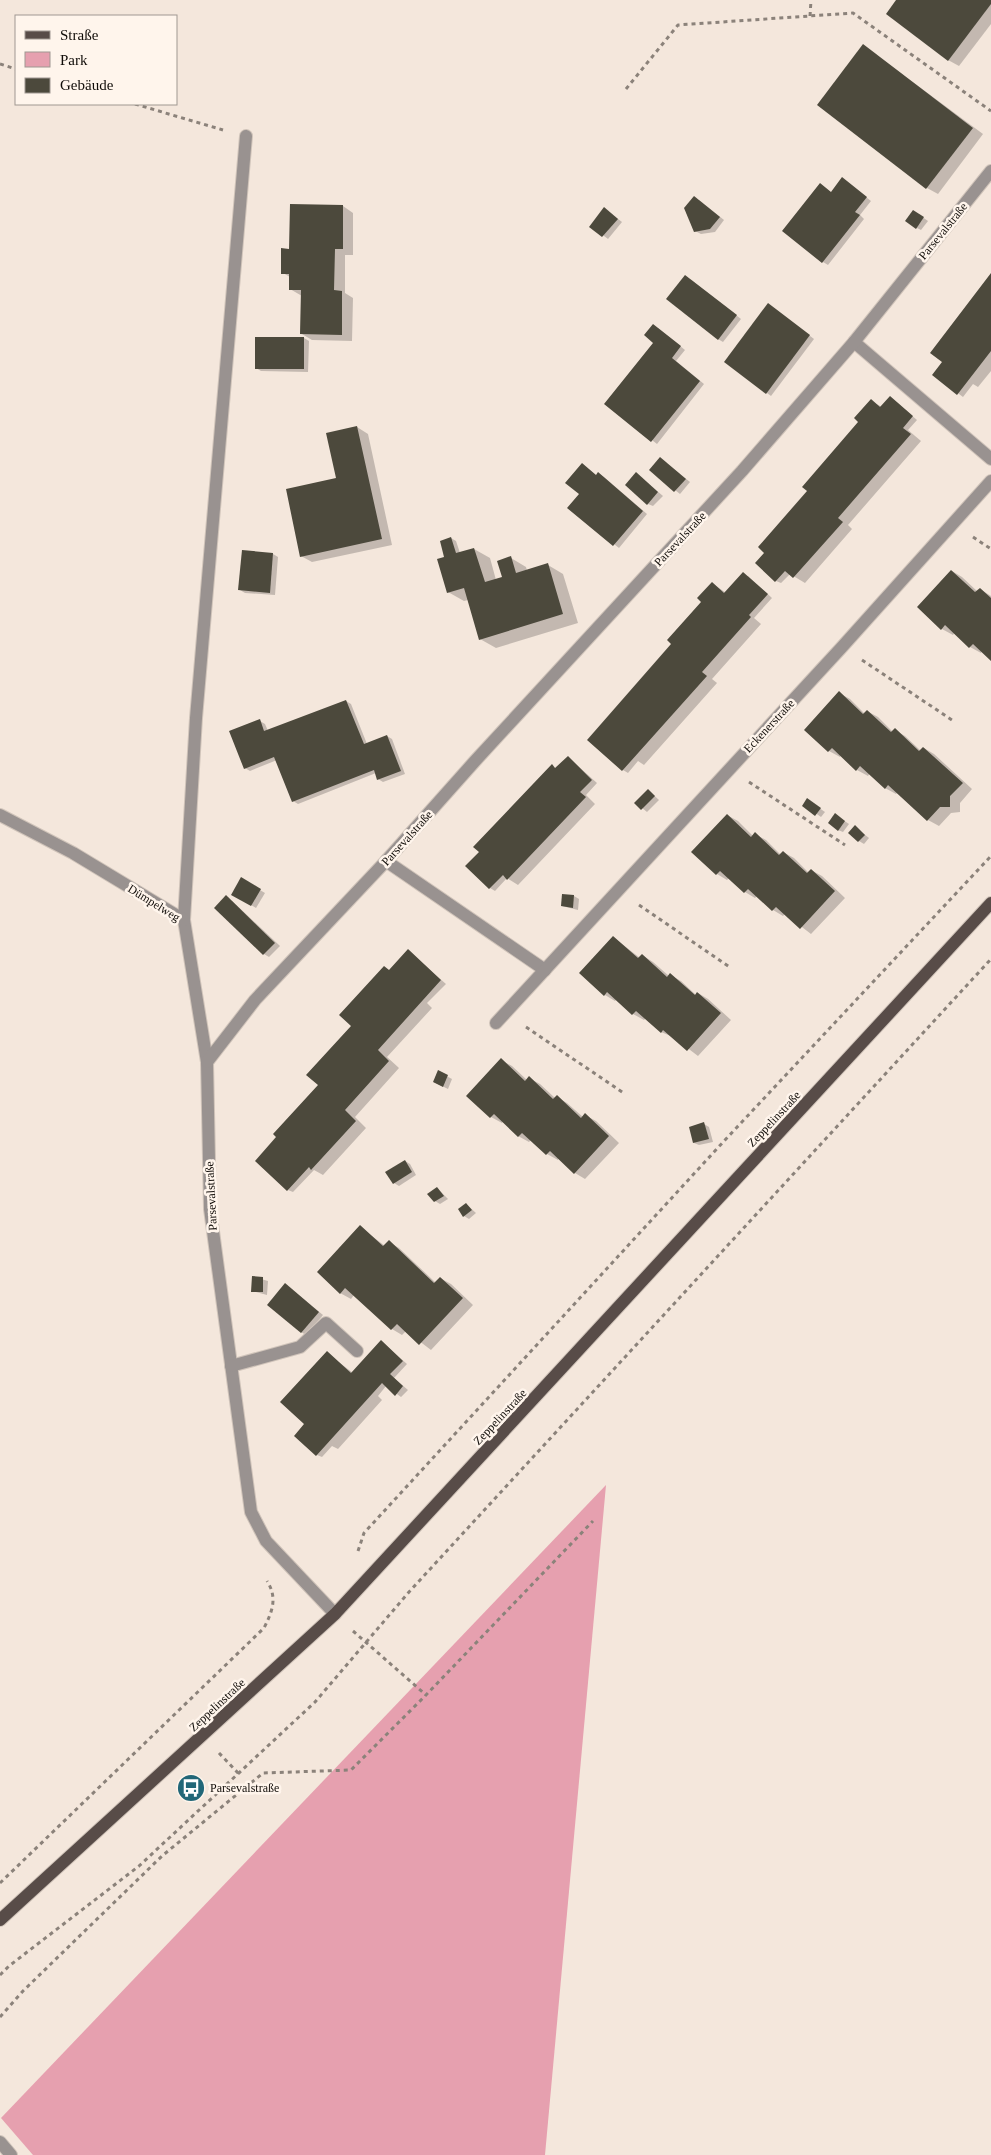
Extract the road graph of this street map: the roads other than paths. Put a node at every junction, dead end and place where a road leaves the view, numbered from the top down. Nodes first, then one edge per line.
1 (246, 136) road end
2 (991, 171) edge
3 (854, 342) junction
4 (991, 459) edge
5 (991, 481) edge
6 (0, 815) edge
7 (386, 861) junction
8 (991, 903) edge
9 (184, 920) junction
10 (545, 970) junction
11 (496, 1023) dead end
12 (207, 1062) junction
13 (357, 1350) dead end
14 (231, 1366) junction
15 (335, 1614) junction
16 (0, 1920) edge
17 (0, 2142) edge
18 (11, 2155) edge

1 - 9 street
2 - 3 street, Parsevalstraße
3 - 4 street
3 - 7 street, Parsevalstraße
5 - 10 street, Eckenerstraße
6 - 9 street, Dümpelweg
7 - 10 street
7 - 12 street, Parsevalstraße
8 - 15 main road, Zeppelinstraße
9 - 12 street, Dümpelweg
10 - 11 street, Eckenerstraße
12 - 14 street, Parsevalstraße
13 - 14 street
14 - 15 street, Parsevalstraße
15 - 16 main road, Zeppelinstraße
17 - 18 street

